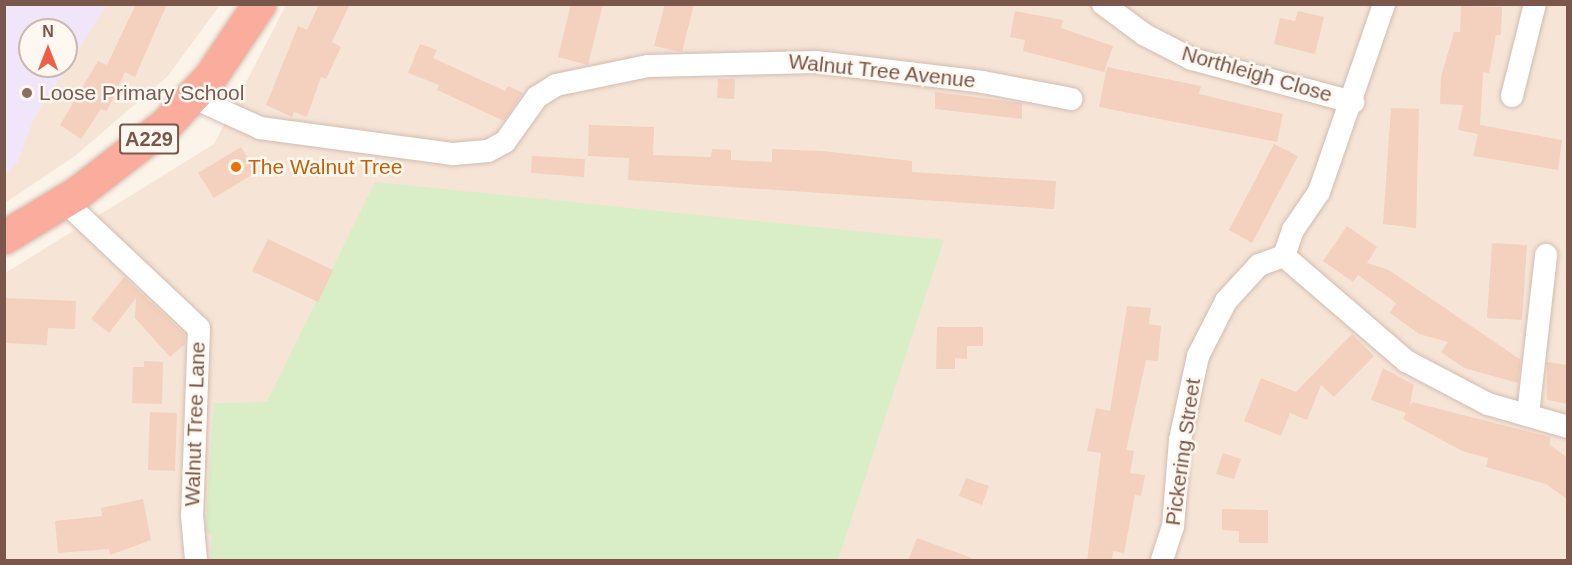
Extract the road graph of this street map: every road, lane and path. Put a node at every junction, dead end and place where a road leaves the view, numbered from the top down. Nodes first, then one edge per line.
1 (259, 4) edge
2 (1103, 4) edge
3 (1384, 4) edge
4 (1535, 4) edge
5 (1512, 96) dead end
6 (192, 97) junction
7 (1071, 99) dead end
8 (1353, 102) junction
9 (64, 201) junction
10 (4, 237) edge
11 (1545, 255) dead end
12 (1284, 256) junction
13 (1528, 414) junction
14 (1568, 427) edge
15 (196, 561) edge
16 (1162, 561) edge

1 - 6 highway, A229
2 - 8 street, Northleigh Close
3 - 8 street
4 - 5 street
6 - 7 street, Walnut Tree Avenue
6 - 9 highway, A229
8 - 12 street
9 - 10 highway, A229
9 - 15 street, Walnut Tree Lane
11 - 13 street
12 - 13 street
12 - 16 street, Pickering Street
13 - 14 street

